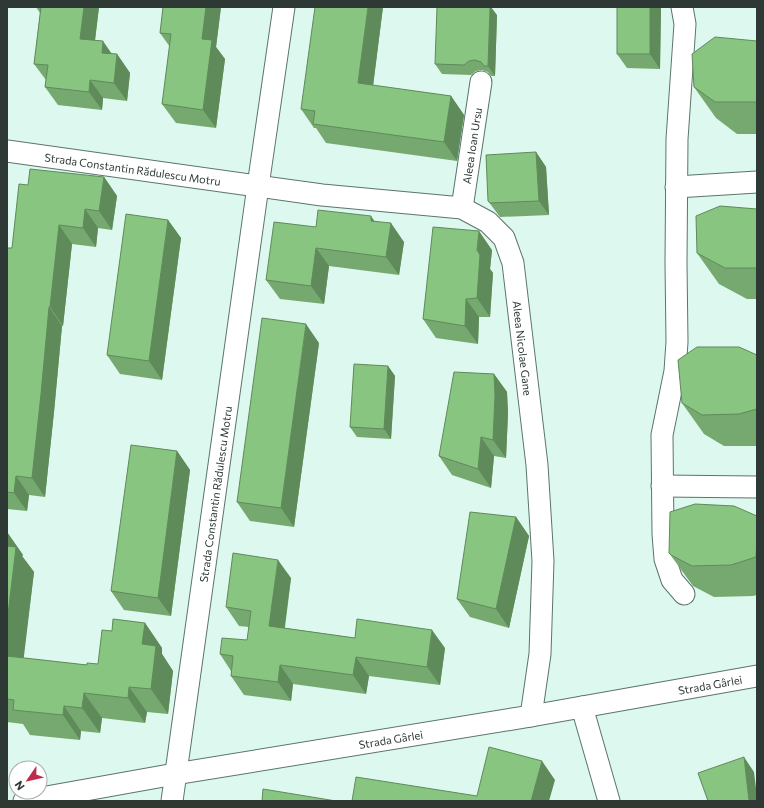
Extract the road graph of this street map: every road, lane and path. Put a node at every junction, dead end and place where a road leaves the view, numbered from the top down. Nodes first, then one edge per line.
1 (284, 7) edge
2 (682, 7) edge
3 (481, 82) dead end
4 (7, 151) edge
5 (757, 182) edge
6 (258, 186) junction
7 (676, 187) junction
8 (462, 208) junction
9 (662, 486) junction
10 (757, 487) edge
11 (684, 594) edge
12 (757, 676) edge
13 (582, 707) junction
14 (531, 716) junction
15 (176, 774) junction
16 (48, 798) edge
17 (172, 801) edge
18 (609, 801) edge

1 - 6 street, Strada Constantin Rădulescu Motru
2 - 7 street
3 - 8 street, Aleea Ioan Ursu
4 - 6 street, Strada Constantin Rădulescu Motru
5 - 7 street
6 - 8 street, Aleea Nicolae Gane
6 - 15 street, Strada Constantin Rădulescu Motru
7 - 9 street
8 - 14 street, Aleea Nicolae Gane
9 - 10 street
9 - 11 street
12 - 13 street, Strada Gârlei
13 - 14 street, Strada Gârlei
13 - 18 street
14 - 15 street, Strada Gârlei
15 - 16 street, Strada Gârlei
15 - 17 street, Strada Constantin Rădulescu Motru

